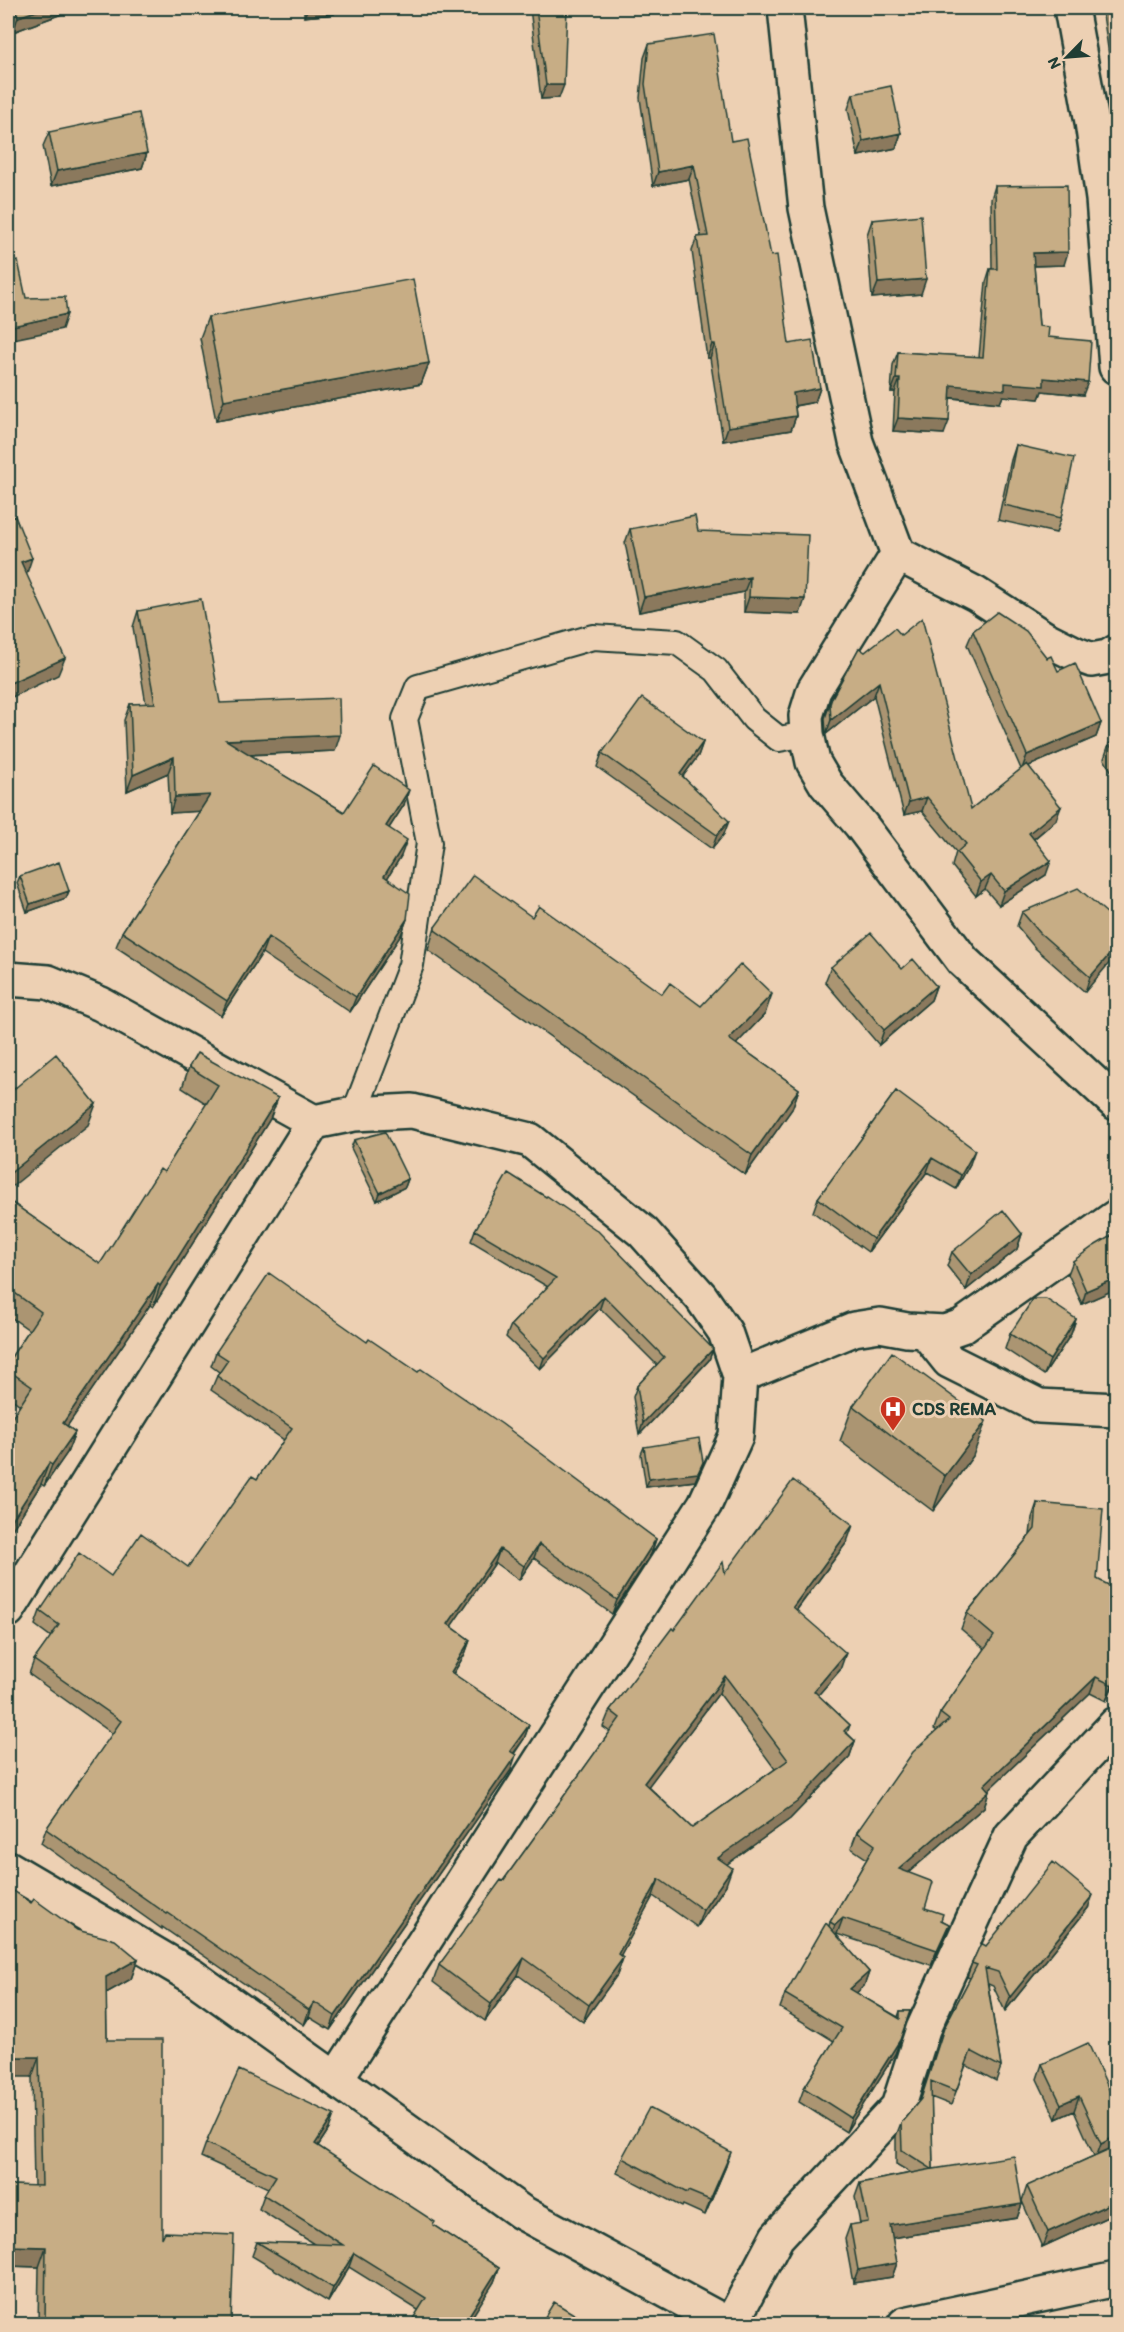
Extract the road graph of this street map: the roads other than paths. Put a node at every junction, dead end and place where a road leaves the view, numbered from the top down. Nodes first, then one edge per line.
1 (785, 8) edge
2 (1071, 8) edge
3 (1116, 367) edge
4 (898, 554) junction
5 (1114, 657) edge
6 (807, 734) junction
7 (8, 979) edge
8 (1116, 1103) edge
9 (354, 1114) junction
10 (314, 1122) junction
11 (1116, 1217) edge
12 (925, 1331) junction
13 (741, 1376) junction
14 (1116, 1410) edge
15 (8, 1610) edge
16 (1116, 1724) edge
17 (8, 1868) edge
18 (336, 2079) junction
19 (1116, 2279) edge
20 (730, 2325) edge
21 (905, 2325) edge

1 - 4 street
2 - 3 street
4 - 5 street
4 - 6 street
6 - 8 street
6 - 9 lane
7 - 10 street
9 - 10 street
9 - 13 street
10 - 15 street
11 - 12 street
12 - 13 street
12 - 14 street
13 - 18 street
16 - 20 street
17 - 18 street
18 - 20 street
19 - 21 street

